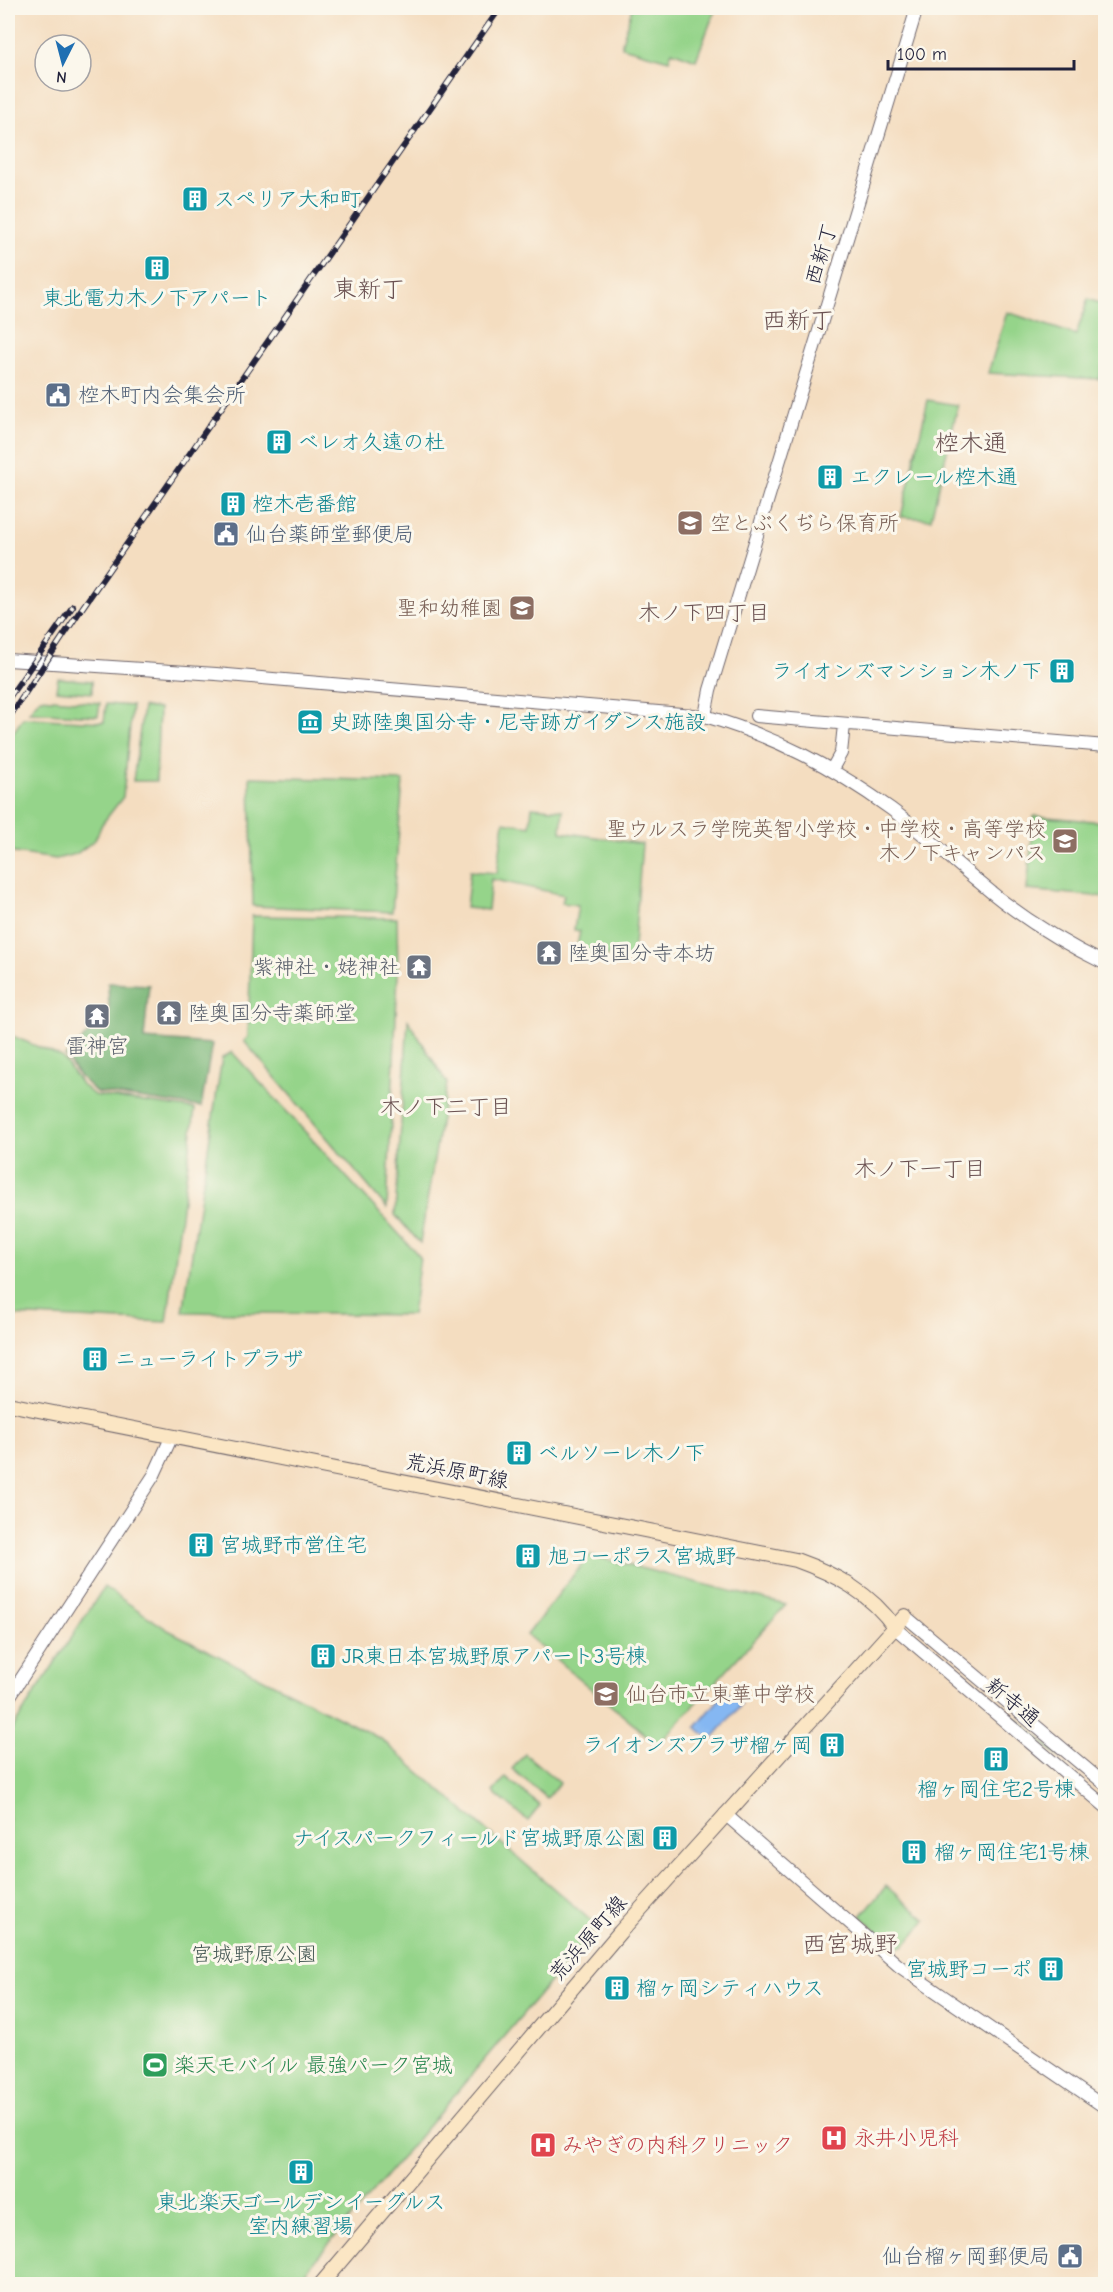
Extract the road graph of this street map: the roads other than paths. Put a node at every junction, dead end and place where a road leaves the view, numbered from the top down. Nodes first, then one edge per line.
1 (917, 8) edge
2 (8, 660) edge
3 (705, 716) junction
4 (756, 717) dead end
5 (844, 725) junction
6 (1106, 746) edge
7 (832, 769) junction
8 (1106, 964) edge
9 (8, 1404) edge
10 (171, 1438) junction
11 (885, 1612) junction
12 (906, 1616) junction
13 (895, 1628) junction
14 (8, 1699) edge
15 (1106, 1785) edge
16 (1106, 1807) edge
17 (726, 1814) junction
18 (1106, 2108) edge
19 (321, 2284) edge

1 - 3 street, 西新丁
2 - 3 street
3 - 7 street
4 - 5 street
5 - 6 street
5 - 7 street
7 - 8 street
9 - 10 main road, 荒浜原町線
10 - 11 main road, 荒浜原町線
10 - 14 street
11 - 12 main road, 荒浜原町線
11 - 13 main road, 荒浜原町線
12 - 13 main road, 荒浜原町線
12 - 15 street, 新寺通
13 - 16 street, 新寺通
13 - 17 main road, 荒浜原町線
17 - 18 street
17 - 19 main road, 荒浜原町線

